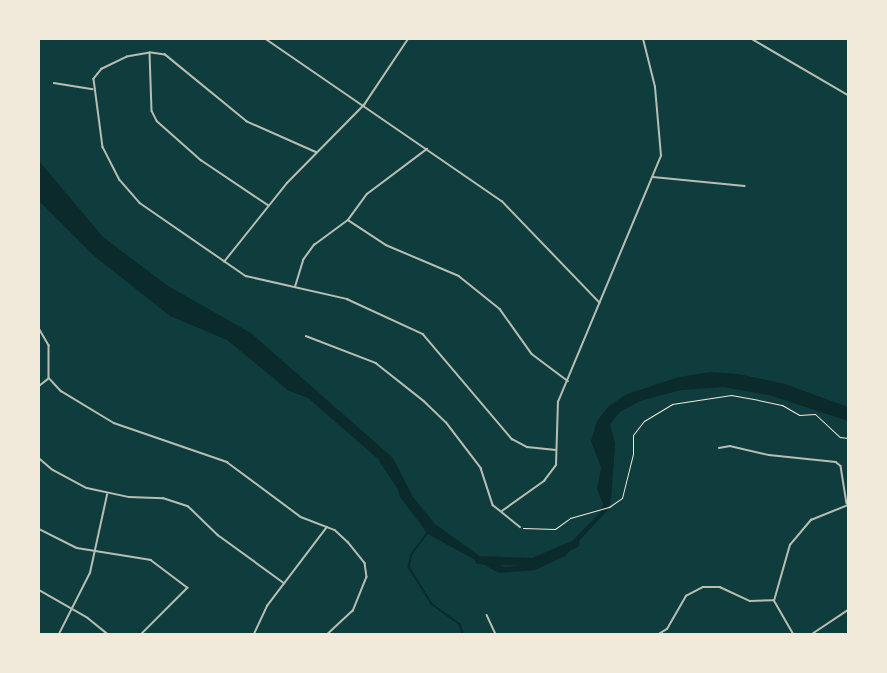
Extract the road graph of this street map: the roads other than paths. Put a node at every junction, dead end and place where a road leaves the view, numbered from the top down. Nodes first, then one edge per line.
1 (266, 39) edge
2 (408, 39) edge
3 (643, 39) edge
4 (752, 39) edge
5 (150, 52) junction
6 (54, 83) dead end
7 (94, 89) junction
8 (848, 95) edge
9 (364, 105) junction
10 (428, 148) junction
11 (317, 153) junction
12 (652, 177) junction
13 (745, 186) dead end
14 (268, 206) junction
15 (348, 220) junction
16 (224, 262) junction
17 (295, 288) junction
18 (600, 303) junction
19 (39, 328) edge
20 (306, 336) dead end
21 (49, 378) junction
22 (568, 381) junction
23 (39, 386) edge
24 (719, 448) dead end
25 (556, 450) junction
26 (39, 458) edge
27 (107, 494) junction
28 (848, 505) edge
29 (502, 511) junction
30 (327, 527) junction
31 (520, 527) road end
32 (39, 529) edge
33 (96, 550) junction
34 (284, 583) junction
35 (39, 590) edge
36 (774, 600) junction
37 (72, 608) junction
38 (848, 610) edge
39 (487, 615) dead end
40 (59, 634) edge
41 (108, 634) edge
42 (142, 634) edge
43 (254, 634) edge
44 (328, 634) edge
45 (496, 634) edge
46 (659, 634) edge
47 (793, 634) edge
48 (812, 634) edge

1 - 9 street
2 - 9 street
3 - 12 street
4 - 8 street
5 - 7 street
5 - 11 street
5 - 14 street
6 - 7 street
7 - 16 street
9 - 10 street
9 - 11 street
10 - 15 street
10 - 18 street
11 - 14 street
12 - 13 street
12 - 18 street
14 - 16 street
15 - 17 street
15 - 22 street
16 - 17 street
17 - 25 street
18 - 22 street
19 - 21 street
20 - 29 street
21 - 23 street
21 - 30 street
22 - 25 street
24 - 28 street
25 - 29 street
26 - 27 street
27 - 33 street
27 - 34 street
28 - 36 street
29 - 31 street
30 - 34 street
30 - 44 street
32 - 33 street
33 - 37 street
33 - 42 street
34 - 43 street
35 - 37 street
36 - 46 street
36 - 47 street
37 - 40 street
37 - 41 street
38 - 48 street
39 - 45 street

